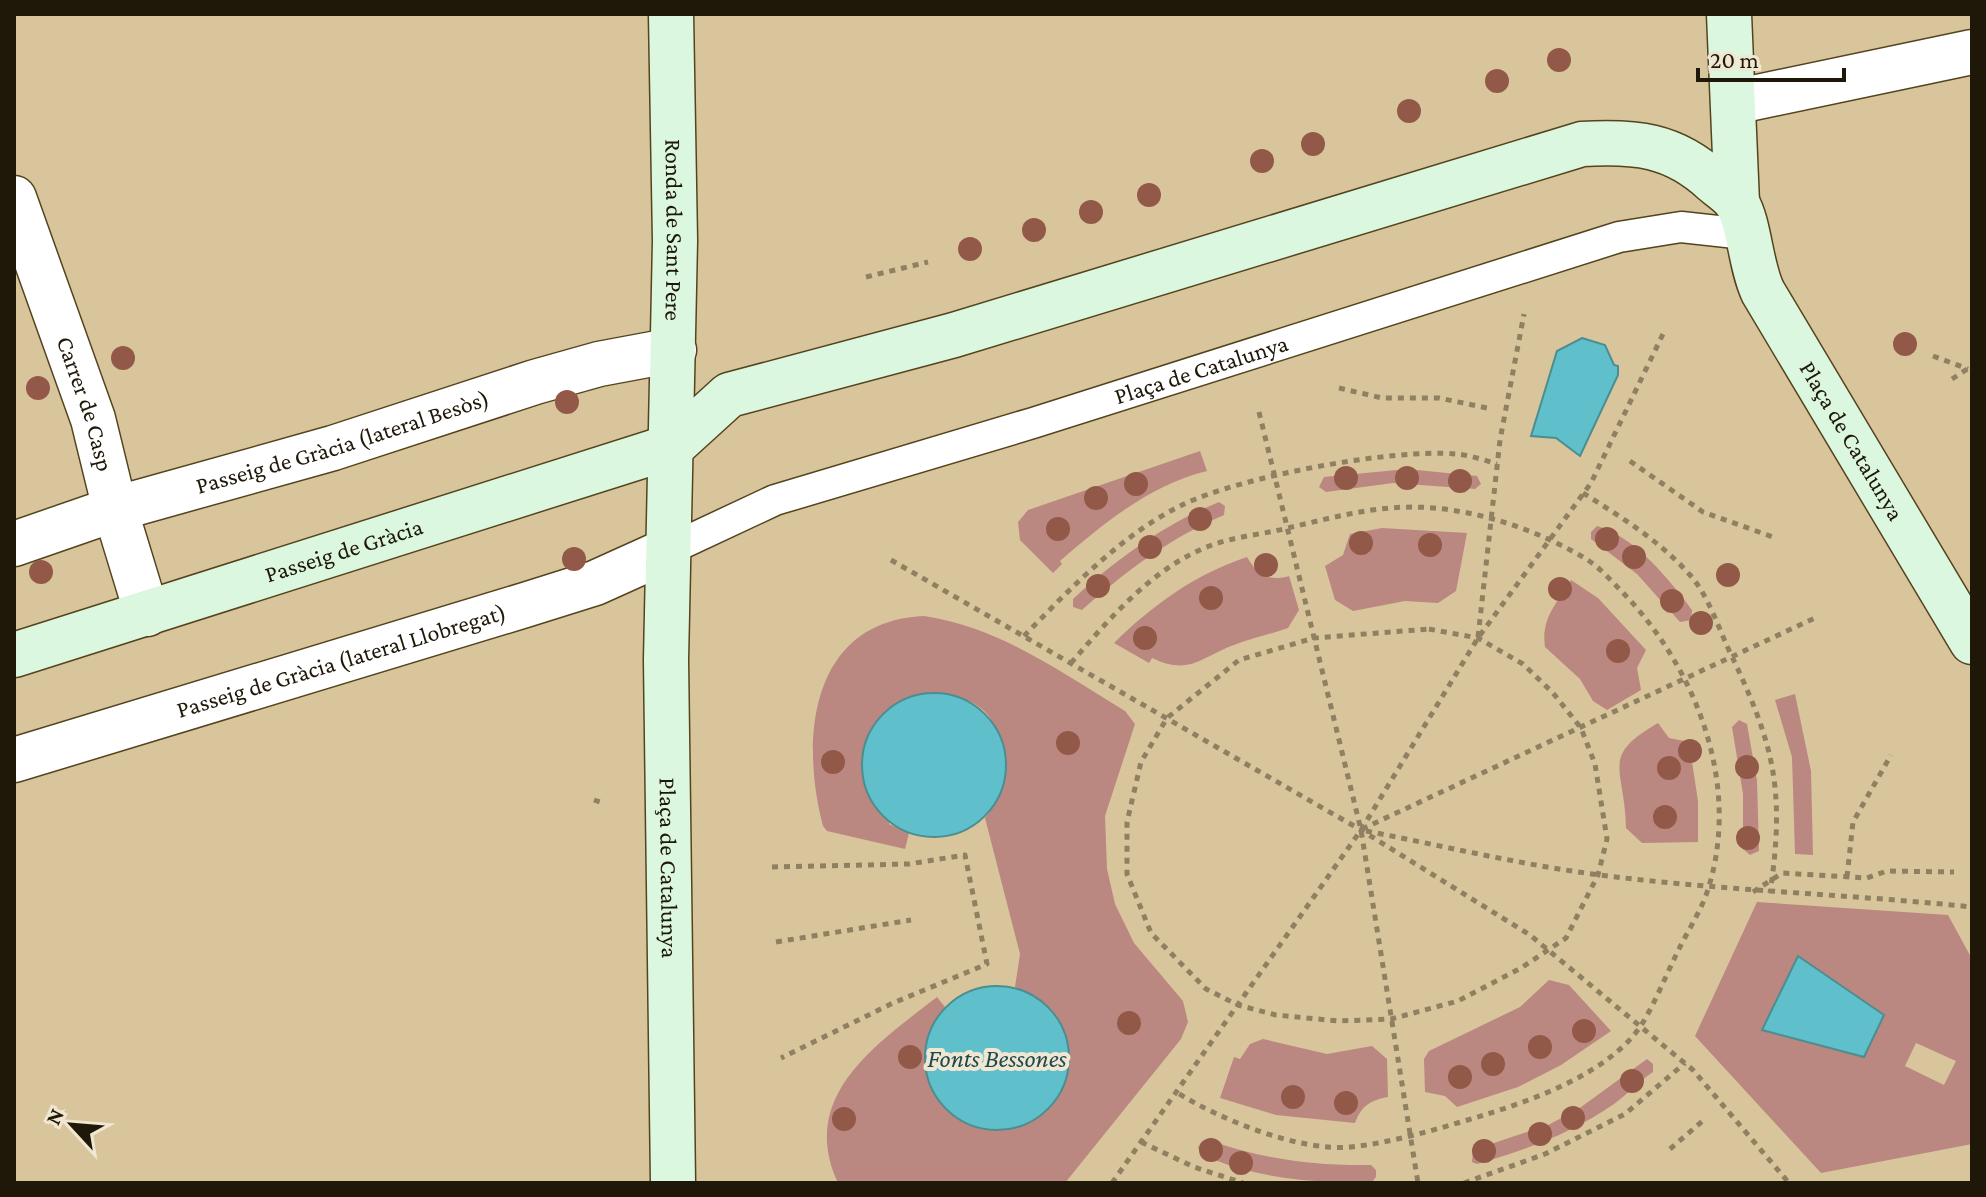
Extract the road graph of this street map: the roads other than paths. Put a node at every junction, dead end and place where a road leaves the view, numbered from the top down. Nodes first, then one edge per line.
1 (671, 14) edge
2 (1729, 14) edge
3 (1972, 52) edge
4 (1734, 102) junction
5 (14, 198) edge
6 (1741, 219) junction
7 (674, 350) junction
8 (729, 395) junction
9 (673, 446) junction
10 (115, 509) junction
11 (14, 544) edge
12 (666, 551) junction
13 (147, 614) junction
14 (1972, 642) edge
15 (14, 655) edge
16 (14, 760) edge
17 (673, 1183) edge

1 - 7 main road, Ronda de Sant Pere
2 - 4 main road
3 - 4 street
4 - 6 main road
5 - 10 street, Carrer de Casp
6 - 8 main road
6 - 12 lane, Plaça de Catalunya
6 - 14 main road, Plaça de Catalunya
7 - 8 main road
7 - 9 main road, Ronda de Sant Pere
7 - 10 street, Passeig de Gràcia (lateral Besòs)
8 - 9 main road
9 - 12 main road, Plaça de Catalunya
9 - 13 main road, Passeig de Gràcia
10 - 11 street, Passeig de Gràcia (lateral Besòs)
10 - 13 street, Carrer de Casp
12 - 16 street, Passeig de Gràcia (lateral Llobregat)
12 - 17 main road, Plaça de Catalunya
13 - 15 main road, Passeig de Gràcia

